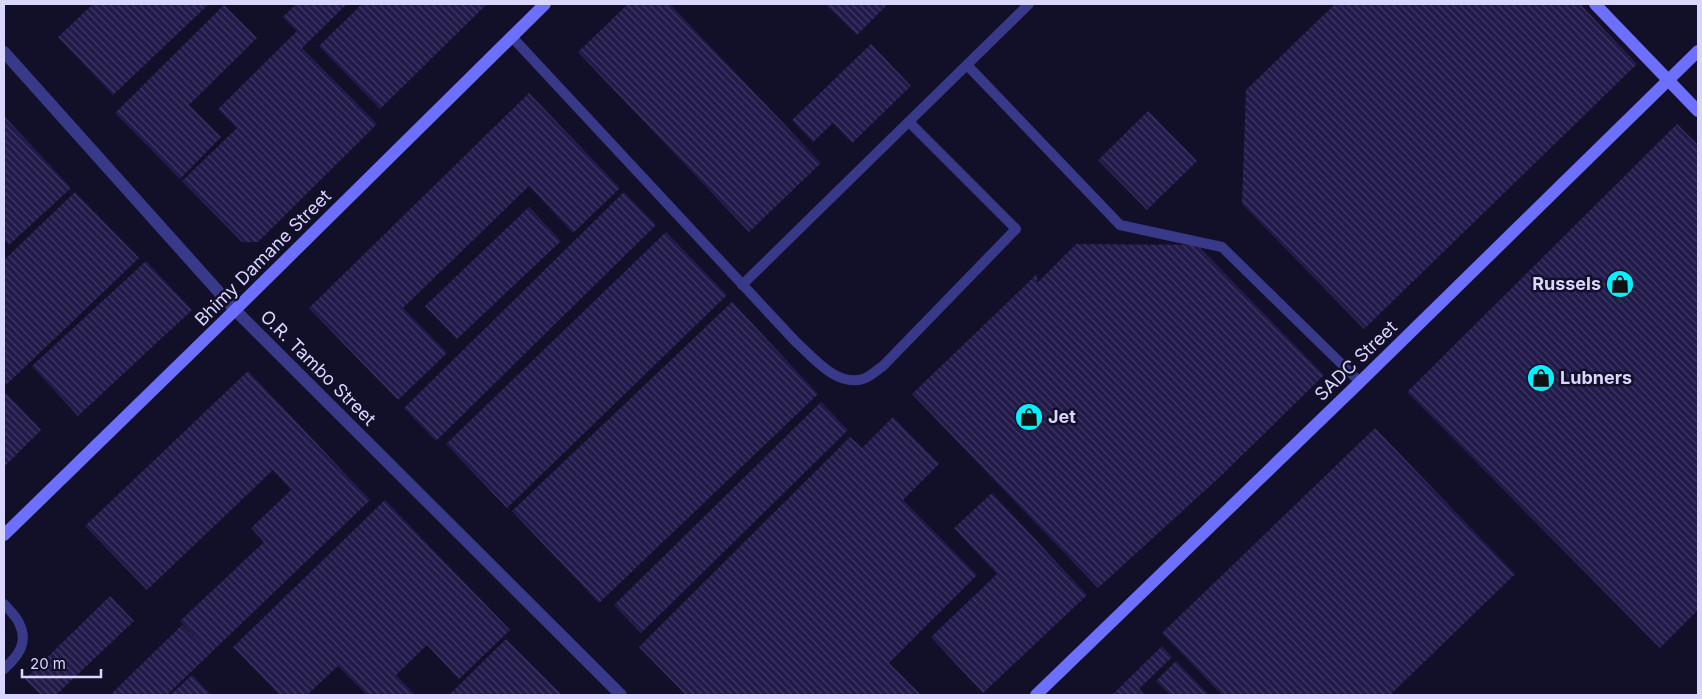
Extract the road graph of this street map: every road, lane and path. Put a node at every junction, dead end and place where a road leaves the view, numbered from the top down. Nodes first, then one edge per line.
1 (545, 4) edge
2 (1029, 4) edge
3 (1595, 4) edge
4 (512, 37) junction
5 (1698, 51) edge
6 (4, 52) edge
7 (967, 65) junction
8 (1668, 80) junction
9 (1698, 111) edge
10 (909, 122) junction
11 (742, 285) junction
12 (235, 310) junction
13 (1360, 382) junction
14 (4, 535) edge
15 (4, 604) edge
16 (4, 669) edge
17 (620, 695) edge
18 (1036, 695) edge

1 - 4 main road, Bhimy Damane Street
2 - 7 lane
3 - 8 main road
4 - 11 lane
4 - 12 main road, Bhimy Damane Street
5 - 8 main road, SADC Street
6 - 12 street, O.R. Tambo Street
7 - 10 lane
7 - 13 lane
8 - 9 main road
8 - 13 main road, SADC Street
10 - 11 lane
10 - 11 lane
12 - 14 main road, Bhimy Damane Street
12 - 17 street, O.R. Tambo Street
13 - 18 main road, SADC Street
15 - 16 lane

